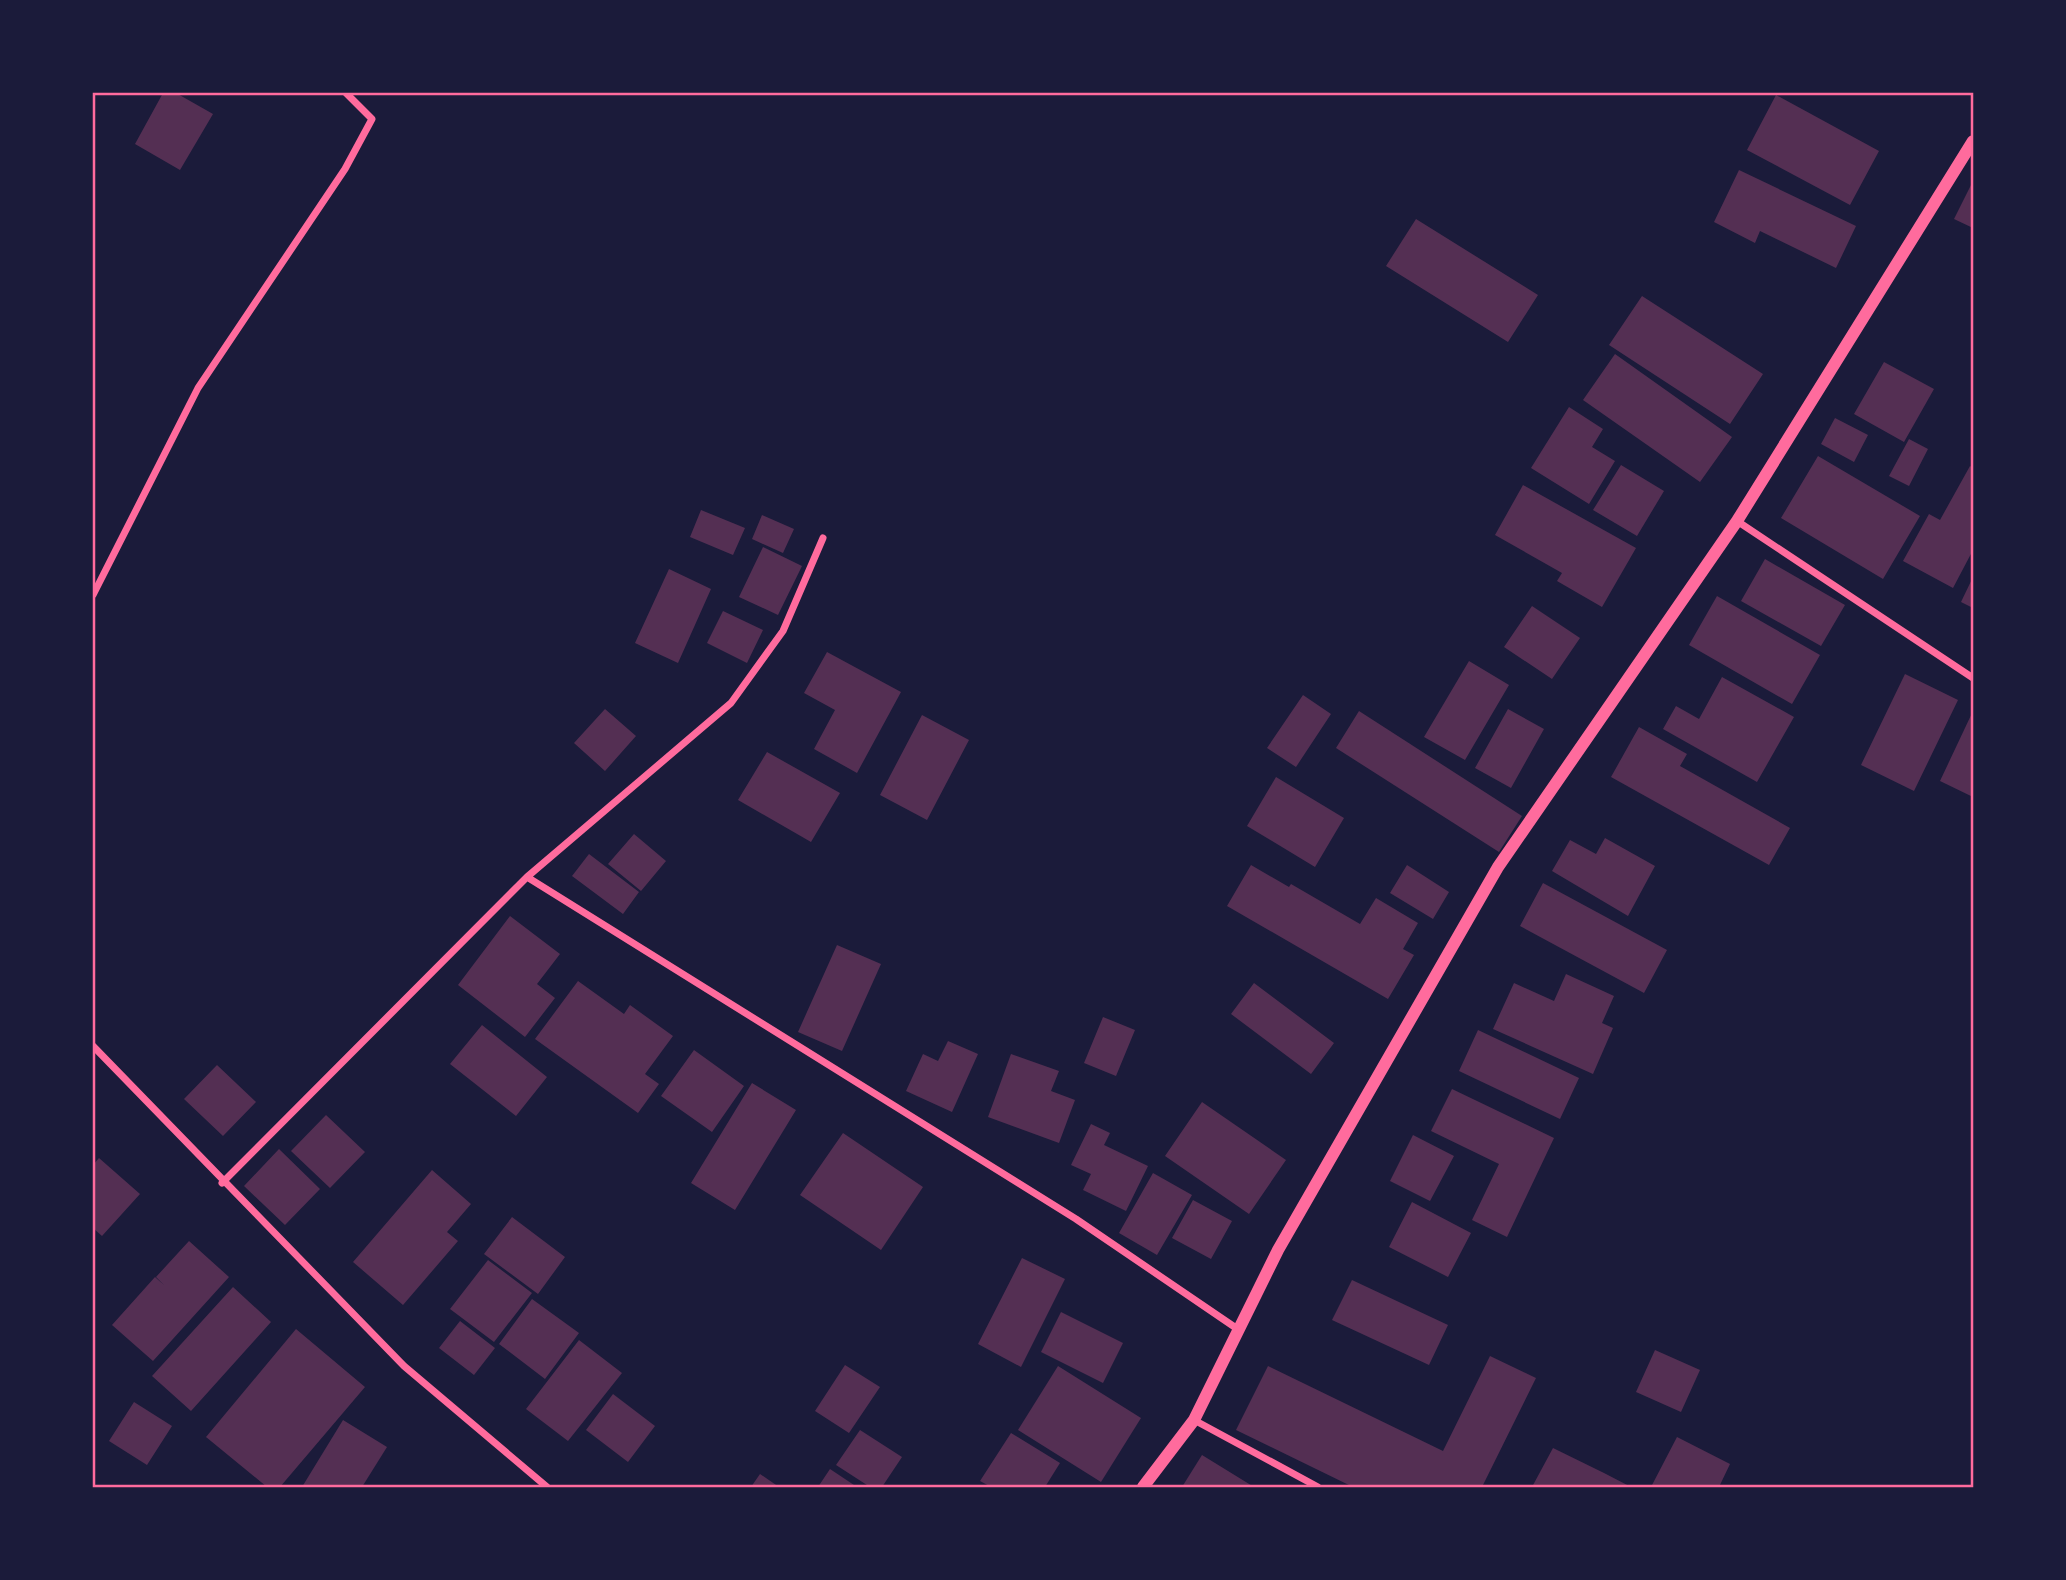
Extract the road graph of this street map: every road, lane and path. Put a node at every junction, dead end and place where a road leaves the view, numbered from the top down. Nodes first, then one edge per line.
1 (346, 93) edge
2 (1973, 141) edge
3 (1737, 521) junction
4 (822, 537) dead end
5 (93, 595) edge
6 (1973, 678) edge
7 (527, 877) junction
8 (93, 1046) edge
9 (222, 1183) junction
10 (1238, 1330) junction
11 (1194, 1420) junction
12 (547, 1487) edge
13 (1143, 1487) edge
14 (1318, 1487) edge

1 - 5 street
2 - 3 street
3 - 6 street
3 - 10 street
4 - 7 street
7 - 9 street
7 - 10 street
8 - 9 street
9 - 12 street
10 - 11 street
11 - 13 street
11 - 14 street

